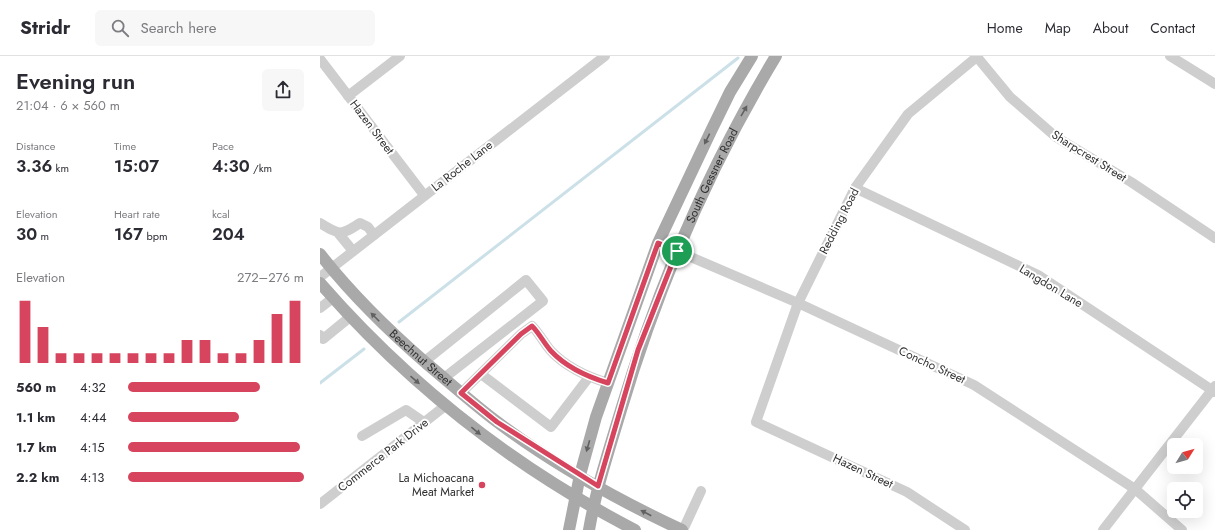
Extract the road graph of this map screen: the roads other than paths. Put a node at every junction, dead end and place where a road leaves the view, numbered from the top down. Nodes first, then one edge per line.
1 (400, 56) edge
2 (605, 56) edge
3 (752, 56) edge
4 (776, 56) edge
5 (977, 56) edge
6 (1170, 56) edge
7 (320, 59) edge
8 (1215, 84) edge
9 (348, 96) junction
10 (855, 188) junction
11 (424, 195) junction
12 (320, 223) edge
13 (339, 234) junction
14 (374, 235) junction
15 (1215, 238) edge
16 (658, 243) junction
17 (353, 251) junction
18 (677, 251) junction
19 (320, 254) edge
20 (331, 268) junction
21 (320, 277) edge
22 (320, 283) edge
23 (333, 298) junction
24 (798, 303) junction
25 (320, 308) edge
26 (350, 317) junction
27 (320, 336) edge
28 (425, 361) junction
29 (481, 374) junction
30 (589, 377) junction
31 (444, 378) junction
32 (608, 383) junction
33 (1214, 389) edge
34 (461, 393) junction
35 (445, 406) junction
36 (425, 422) junction
37 (756, 422) joint
38 (362, 436) dead end
39 (580, 475) junction
40 (598, 486) junction
41 (1135, 489) junction
42 (701, 491) dead end
43 (575, 498) junction
44 (320, 504) edge
45 (593, 509) junction
46 (569, 530) edge
47 (589, 530) edge
48 (635, 530) edge
49 (682, 530) edge
50 (964, 530) edge
51 (1103, 530) edge
52 (1182, 530) edge

1 - 9 street
2 - 11 street, La Roche Lane
3 -> 16 main road, South Gessner Road
18 -> 4 main road, South Gessner Road
5 - 10 street, Redding Road
5 - 15 street, Sharpcrest Street
6 - 8 street
7 - 9 street, Hazen Street
9 - 11 street, Hazen Street
10 - 24 street, Redding Road
10 - 33 street, Langdon Lane
11 - 14 street, La Roche Lane
12 - 13 street
13 - 14 street
13 - 17 street
14 - 17 street, La Roche Lane
16 - 18 street, Concho Street
16 - 32 main road, South Gessner Road
17 - 20 street, La Roche Lane
18 - 24 street, Concho Street
18 - 40 main road, South Gessner Road
19 - 20 main road, Beechnut Street
20 - 21 street, La Roche Lane
28 -> 20 main road, Beechnut Street
22 - 23 main road, Beechnut Street
23 - 25 street
23 - 26 main road, Beechnut Street
24 - 37 street, Redding Road
24 - 41 street, Concho Street
26 - 27 street
26 -> 35 main road, Beechnut Street
28 - 31 main road, Beechnut Street
28 - 31 street
29 - 30 street
29 - 30 street
29 - 34 street
30 - 32 street
31 - 34 main road, Beechnut Street
32 -> 39 main road, South Gessner Road
33 - 41 street
34 - 39 main road, Beechnut Street
35 - 36 street, Commerce Park Drive
35 -> 43 main road, Beechnut Street
36 - 38 street
36 - 44 street, Commerce Park Drive
37 - 50 street, Hazen Street
39 - 40 main road, Beechnut Street
39 - 43 main road, South Gessner Road
40 - 45 main road, South Gessner Road
49 -> 40 main road, Beechnut Street
41 - 51 street
41 - 52 street, Concho Street
42 - 49 street
43 - 45 main road, Beechnut Street
43 - 46 main road, South Gessner Road
45 - 47 main road, South Gessner Road
45 - 48 main road, Beechnut Street

